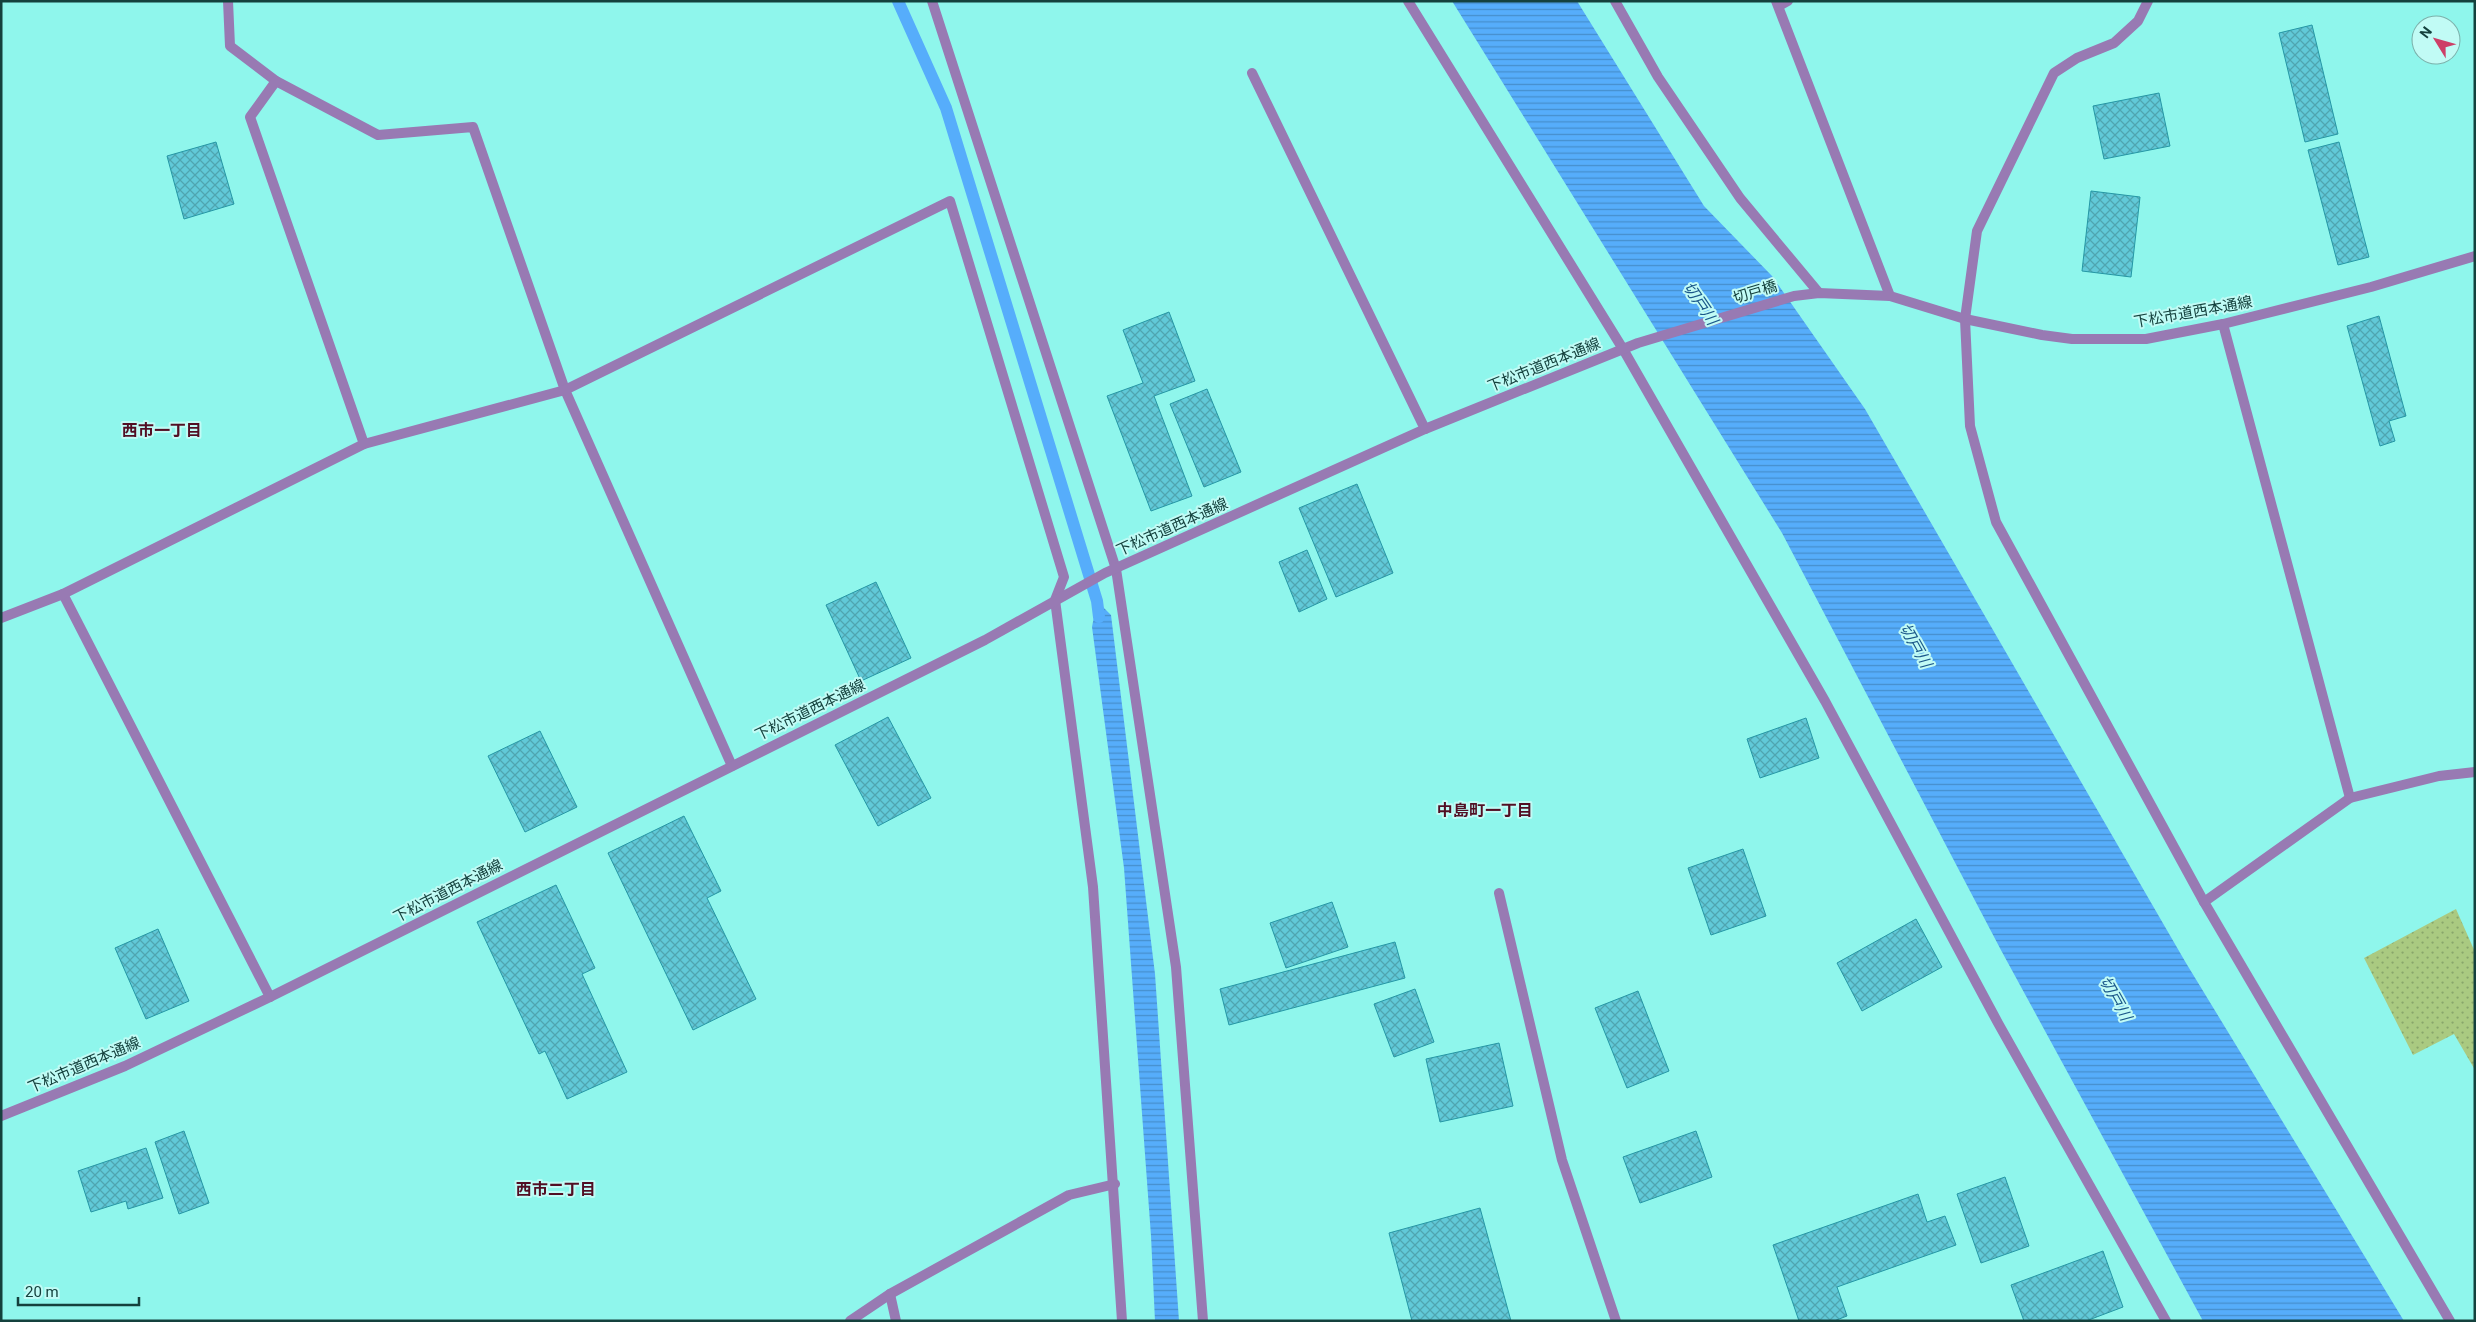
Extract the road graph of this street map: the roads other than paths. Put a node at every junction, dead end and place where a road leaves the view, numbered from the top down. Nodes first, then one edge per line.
1 (228, 1) edge
2 (932, 1) edge
3 (1408, 1) edge
4 (1615, 1) edge
5 (2148, 1) edge
6 (1781, 3) edge
7 (1252, 73) dead end
8 (276, 81) junction
9 (2475, 256) edge
10 (1819, 293) junction
11 (1794, 296) joint
12 (1890, 296) junction
13 (1965, 319) junction
14 (2222, 324) junction
15 (1638, 343) joint
16 (1623, 349) junction
17 (565, 390) junction
18 (1425, 429) junction
19 (364, 444) junction
20 (1116, 569) junction
21 (62, 594) junction
22 (1055, 600) junction
23 (1, 618) edge
24 (732, 766) junction
25 (2475, 772) edge
26 (2350, 798) junction
27 (1499, 893) dead end
28 (2204, 902) junction
29 (270, 997) junction
30 (1, 1116) edge
31 (1115, 1184) junction
32 (890, 1294) junction
33 (850, 1321) edge
34 (896, 1321) edge
35 (1122, 1321) edge
36 (1203, 1321) edge
37 (1616, 1321) edge
38 (2166, 1321) edge
39 (2450, 1321) edge

1 - 8 street
2 - 20 street
3 - 16 street
4 - 10 street
5 - 13 street
6 - 12 street
7 - 18 street
8 - 17 street
8 - 19 street
9 - 14 street, 下松市道西本通線
10 - 11 street, 下松市道西本通線
10 - 12 street, 下松市道西本通線
11 - 15 street, 切戸橋
12 - 13 street, 下松市道西本通線
13 - 14 street, 下松市道西本通線
13 - 28 street
14 - 26 street
15 - 16 street, 下松市道西本通線
16 - 18 street, 下松市道西本通線
16 - 38 street
17 - 19 street
17 - 22 street
17 - 24 street
18 - 20 street, 下松市道西本通線
19 - 21 street
20 - 22 street, 下松市道西本通線
20 - 36 street
21 - 23 street
21 - 29 street
22 - 24 street, 下松市道西本通線
22 - 31 street
24 - 29 street, 下松市道西本通線
25 - 26 street
26 - 28 street
27 - 37 street
28 - 39 street
29 - 30 street, 下松市道西本通線
31 - 32 street
31 - 35 street
32 - 33 street
32 - 34 street

